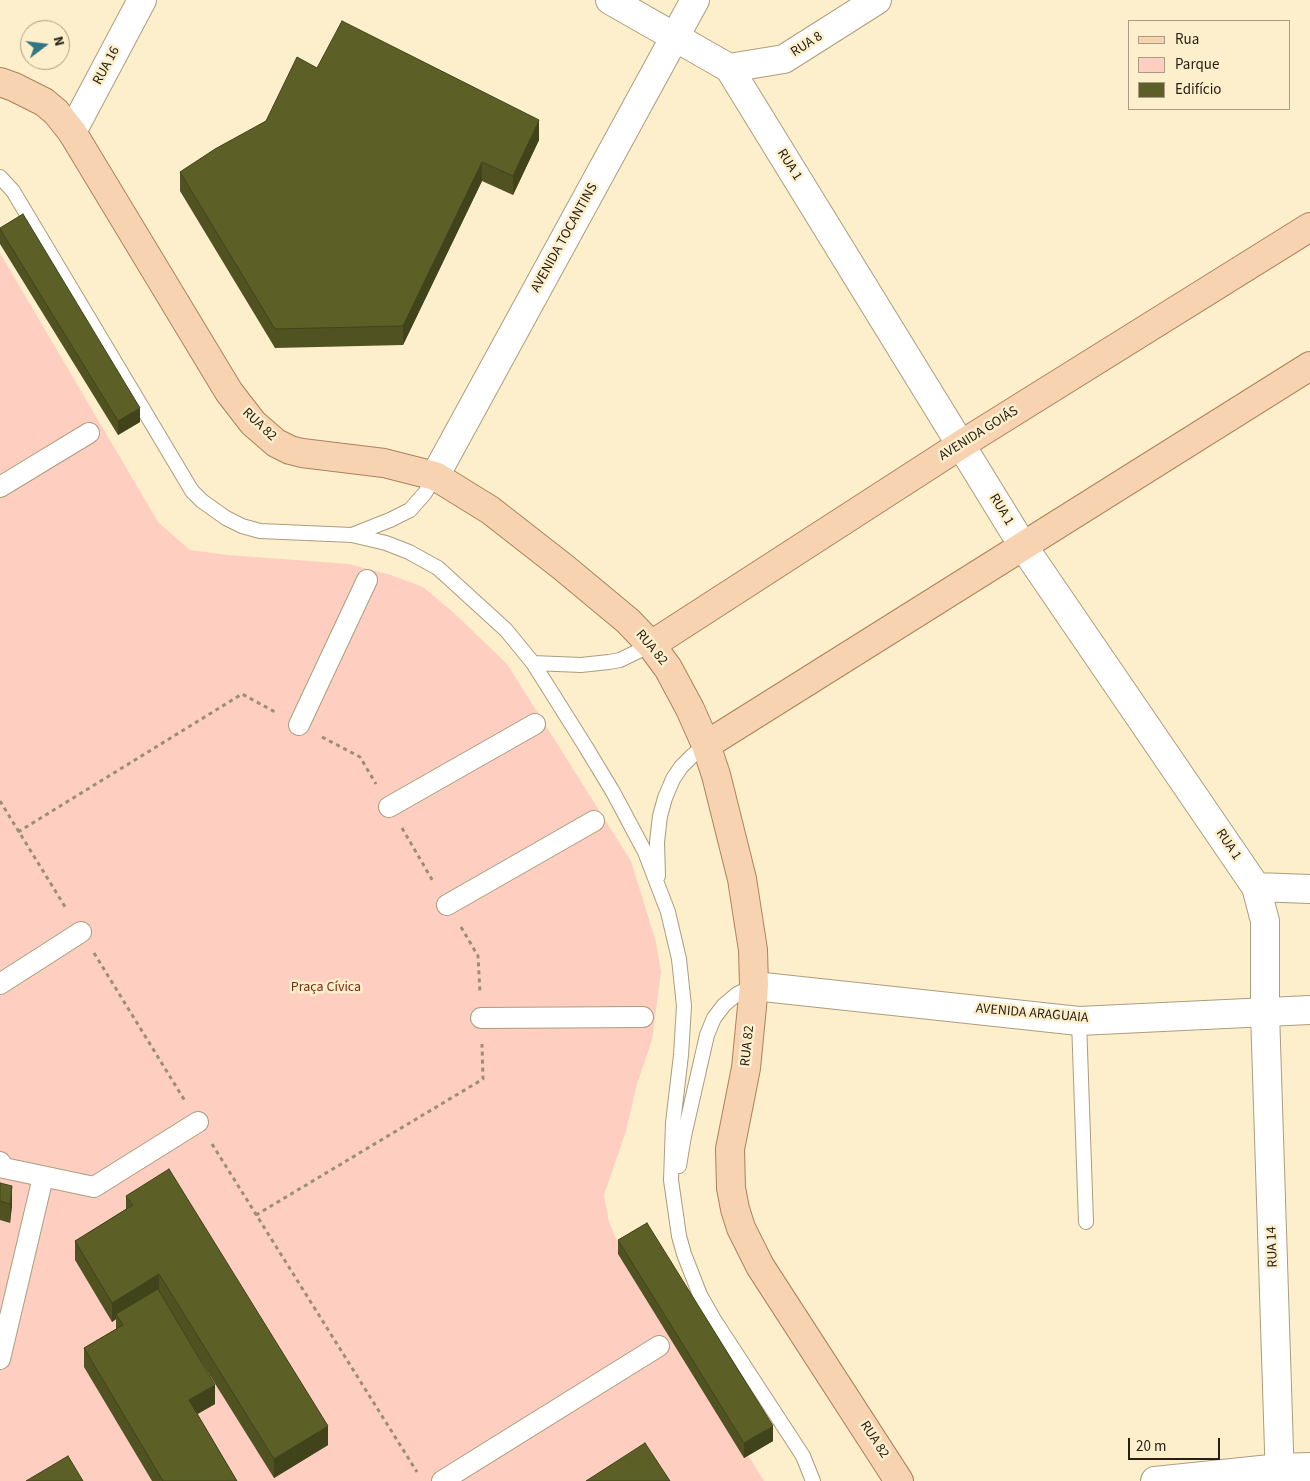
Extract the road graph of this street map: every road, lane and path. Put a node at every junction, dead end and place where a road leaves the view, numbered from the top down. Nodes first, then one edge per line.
1 (142, 0) edge
2 (610, 0) edge
3 (695, 0) edge
4 (877, 0) edge
5 (675, 36) junction
6 (729, 68) junction
7 (0, 82) edge
8 (72, 132) junction
9 (0, 177) edge
10 (1310, 227) edge
11 (1308, 366) edge
12 (89, 433) dead end
13 (962, 444) junction
14 (435, 476) junction
15 (0, 487) edge
16 (352, 535) junction
17 (1023, 546) junction
18 (367, 580) dead end
19 (651, 645) junction
20 (533, 663) junction
21 (299, 724) junction
22 (535, 724) dead end
23 (706, 745) junction
24 (389, 807) junction
25 (594, 821) dead end
26 (18, 832) dead end
27 (1256, 887) junction
28 (1310, 889) edge
29 (659, 890) junction
30 (447, 905) junction
31 (81, 932) dead end
32 (0, 984) edge
33 (754, 986) junction
34 (1310, 1010) edge
35 (1265, 1012) junction
36 (643, 1017) dead end
37 (481, 1018) junction
38 (1079, 1020) junction
39 (198, 1122) dead end
40 (0, 1162) edge
41 (43, 1177) junction
42 (673, 1199) junction
43 (256, 1215) dead end
44 (1086, 1222) dead end
45 (658, 1346) dead end
46 (0, 1359) edge
47 (1310, 1467) edge
48 (1280, 1474) edge
49 (442, 1481) edge
50 (813, 1481) edge
51 (899, 1481) edge
52 (1155, 1481) edge

1 - 8 street, RUA 16
2 - 5 street, RUA 1
3 - 5 street, AVENIDA TOCANTINS
4 - 6 street, RUA 8
5 - 6 street, RUA 1
5 - 14 street, AVENIDA TOCANTINS
6 - 13 street, RUA 1
7 - 8 main road, RUA 82
8 - 14 main road, RUA 82
9 - 16 lane
10 - 13 main road, AVENIDA GOIÁS
11 - 17 main road
12 - 15 street
13 - 17 street, RUA 1
13 - 19 main road, AVENIDA GOIÁS
14 - 16 lane
14 - 19 main road, RUA 82
16 - 20 lane
17 - 23 main road
17 - 27 street, RUA 1
18 - 21 street
19 - 20 lane
19 - 23 main road, RUA 82
20 - 29 lane
21 - 24 path
21 - 26 path
22 - 24 street
23 - 29 lane
23 - 33 main road, RUA 82
24 - 30 path
25 - 30 street
27 - 28 street
27 - 35 street, RUA 1
29 - 42 lane
30 - 37 path
31 - 32 street
33 - 38 street, AVENIDA ARAGUAIA
33 - 42 lane
33 - 51 main road, RUA 82
34 - 35 street, AVENIDA ARAGUAIA
35 - 38 street, AVENIDA ARAGUAIA
35 - 48 street, RUA 14
36 - 37 street
37 - 43 path
38 - 44 lane
39 - 41 street
40 - 41 street
41 - 46 street
42 - 50 lane
45 - 49 street
47 - 48 street
48 - 52 street

